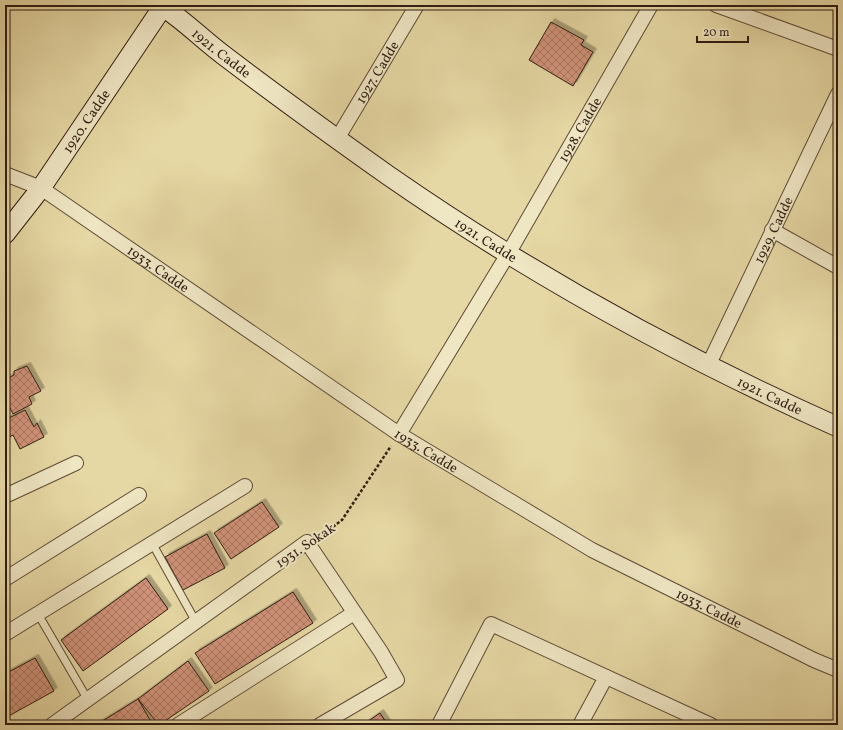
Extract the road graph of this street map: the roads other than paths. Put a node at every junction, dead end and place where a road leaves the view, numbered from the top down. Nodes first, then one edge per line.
1 (418, 5) edge
2 (651, 5) edge
3 (716, 5) edge
4 (162, 6) edge
5 (838, 49) edge
6 (838, 94) edge
7 (337, 139) junction
8 (5, 174) edge
9 (41, 188) junction
10 (772, 230) junction
11 (5, 234) edge
12 (508, 254) junction
13 (838, 266) edge
14 (708, 366) junction
15 (838, 427) edge
16 (399, 434) junction
17 (76, 463) dead end
18 (245, 486) dead end
19 (139, 495) dead end
20 (5, 496) edge
21 (152, 544) junction
22 (5, 579) edge
23 (354, 613) junction
24 (38, 614) junction
25 (196, 622) junction
26 (5, 634) edge
27 (838, 670) edge
28 (606, 677) junction
29 (88, 700) junction
30 (52, 725) edge
31 (178, 725) edge
32 (320, 725) edge
33 (439, 725) edge
34 (580, 725) edge
35 (711, 725) edge

1 - 7 street, 1927. Cadde
2 - 12 street, 1928. Cadde
3 - 5 street
4 - 7 street, 1921. Cadde
4 - 9 street, 1920. Cadde
6 - 10 street, 1929. Cadde
7 - 12 street, 1921. Cadde
8 - 9 street, 1933. Cadde
9 - 11 street, 1920. Cadde
9 - 16 street, 1933. Cadde
10 - 13 street
10 - 14 street, 1929. Cadde
12 - 14 street, 1921. Cadde
12 - 16 street
14 - 15 street, 1921. Cadde
16 - 27 street, 1933. Cadde
17 - 20 street
18 - 21 street
19 - 22 street
21 - 24 street
21 - 25 lane
23 - 25 street, 1931. Sokak
23 - 31 street
23 - 32 street
24 - 26 street
24 - 29 lane
25 - 29 street, 1931. Sokak
28 - 33 street
28 - 34 street
28 - 35 street
29 - 30 street, 1931. Sokak

